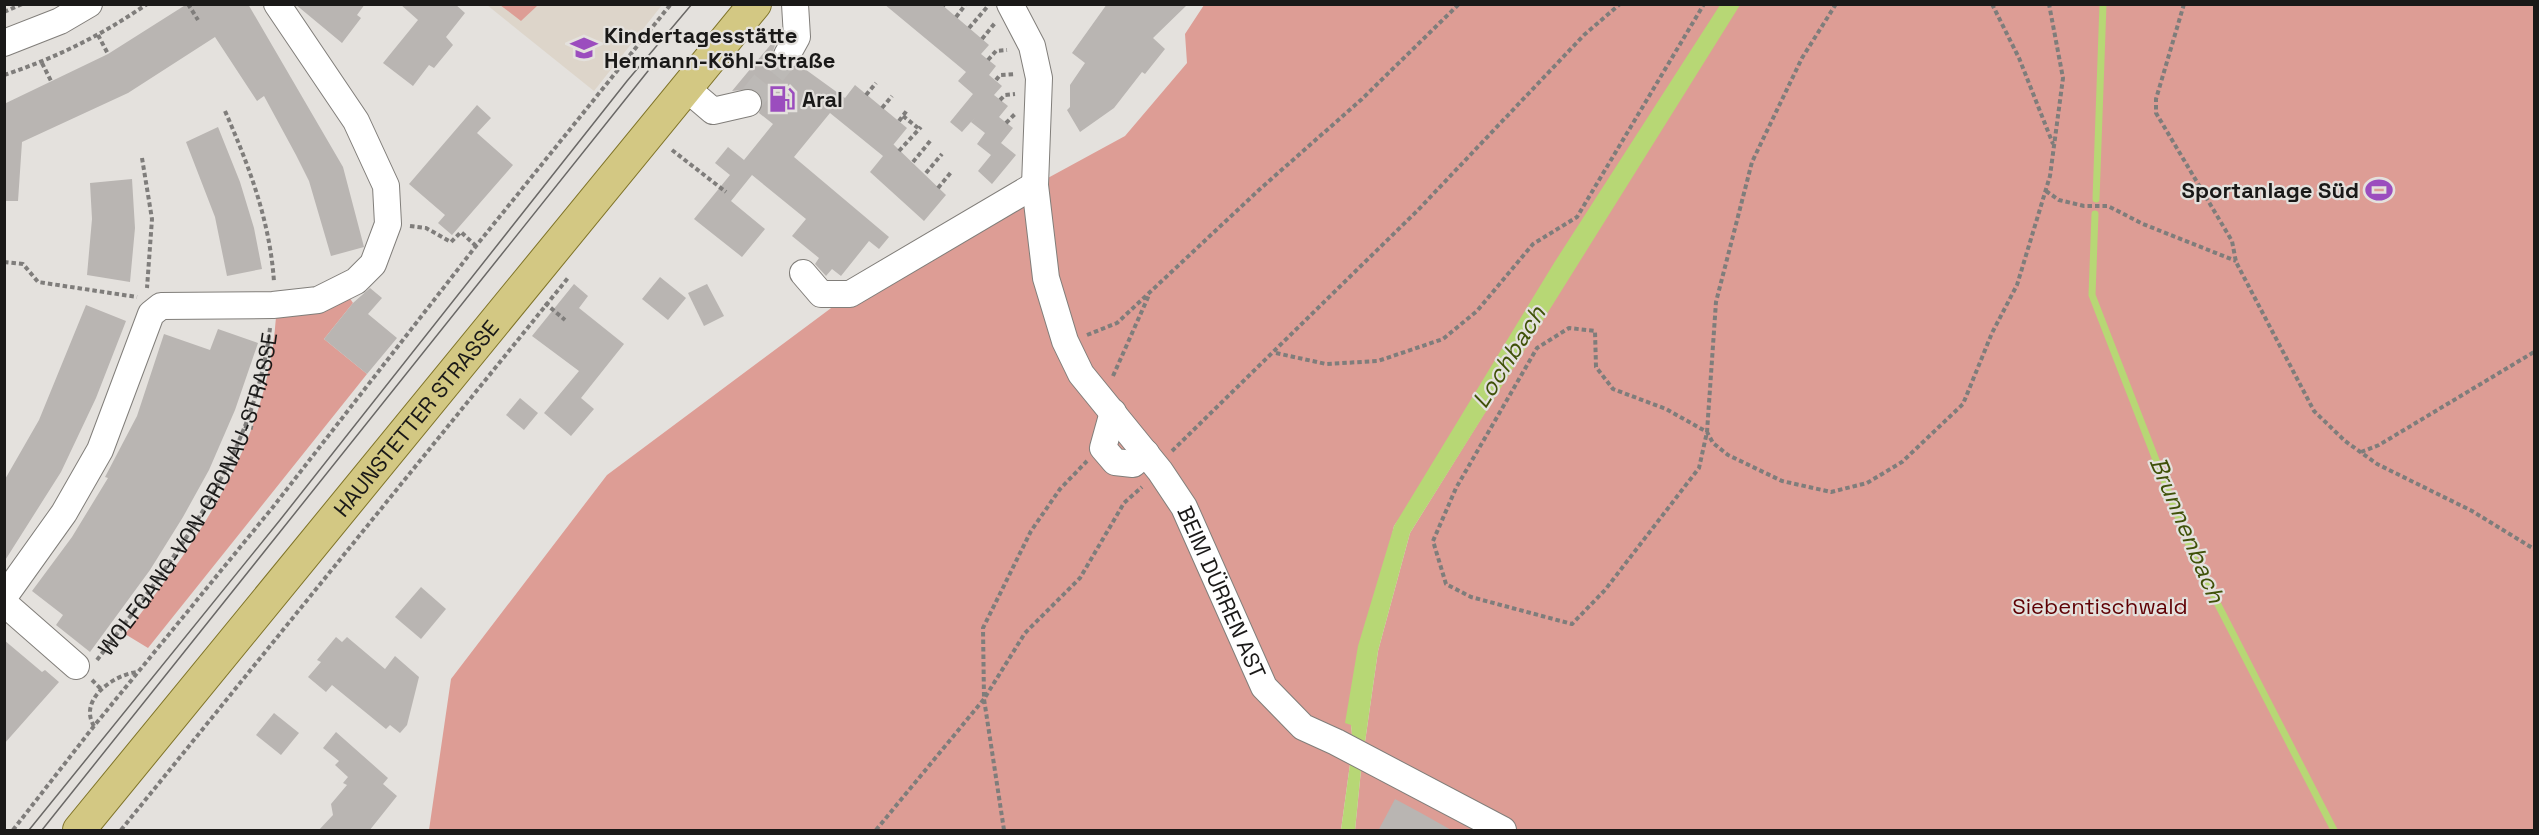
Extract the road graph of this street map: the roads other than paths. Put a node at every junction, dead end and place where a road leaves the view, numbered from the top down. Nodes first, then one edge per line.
1 (89, 4) edge
2 (277, 4) edge
3 (755, 4) edge
4 (795, 4) edge
5 (1010, 4) edge
6 (4, 43) edge
7 (787, 55) tunnel mouth
8 (686, 88) junction
9 (748, 104) tunnel mouth
10 (1035, 185) junction
11 (803, 273) dead end
12 (1107, 405) junction
13 (1153, 461) junction
14 (4, 597) edge
15 (4, 603) edge
16 (85, 666) road end
17 (79, 831) edge
18 (1503, 831) edge

1 - 6 street
2 - 14 street, WOLFGANG-VON-GRONAU-STRASSE
3 - 8 main road, HAUNSTETTER STRASSE
4 - 7 street
5 - 10 street, BEIM DÜRREN AST
8 - 9 street
8 - 17 main road, HAUNSTETTER STRASSE
10 - 11 street
10 - 12 street, BEIM DÜRREN AST
12 - 13 street, BEIM DÜRREN AST
12 - 13 street
13 - 18 street, BEIM DÜRREN AST
15 - 16 street, WOLFGANG-VON-GRONAU-STRASSE

